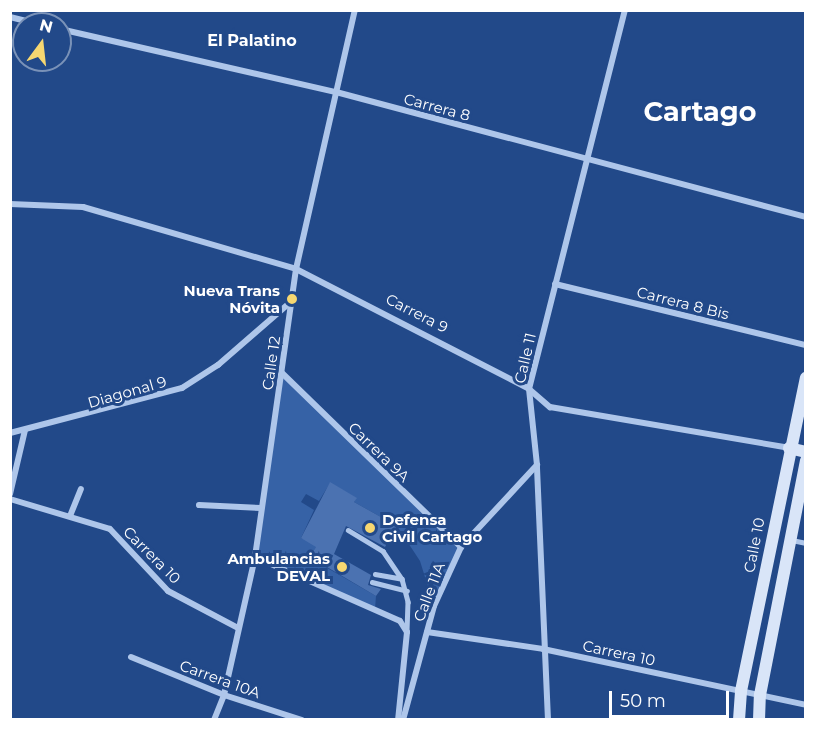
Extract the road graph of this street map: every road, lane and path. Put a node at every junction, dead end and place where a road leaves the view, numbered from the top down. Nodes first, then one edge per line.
1 (355, 10) edge
2 (625, 10) edge
3 (72, 32) edge
4 (336, 92) junction
5 (585, 160) junction
6 (10, 204) edge
7 (806, 217) edge
8 (296, 269) junction
9 (555, 284) junction
10 (292, 301) junction
11 (806, 345) edge
12 (282, 373) junction
13 (806, 378) edge
14 (529, 389) junction
15 (25, 430) junction
16 (10, 434) edge
17 (789, 448) junction
18 (806, 452) edge
19 (806, 460) edge
20 (537, 465) junction
21 (81, 489) dead end
22 (10, 494) edge
23 (10, 499) edge
24 (199, 505) dead end
25 (261, 508) junction
26 (70, 516) junction
27 (348, 530) dead end
28 (789, 539) junction
29 (806, 543) edge
30 (460, 547) junction
31 (255, 557) junction
32 (375, 574) dead end
33 (402, 579) junction
34 (372, 582) dead end
35 (407, 591) junction
36 (238, 628) junction
37 (407, 632) junction
38 (427, 632) junction
39 (543, 649) junction
40 (132, 657) dead end
41 (741, 691) junction
42 (224, 695) junction
43 (760, 695) junction
44 (806, 705) edge
45 (214, 720) edge
46 (302, 720) edge
47 (398, 720) edge
48 (403, 720) edge
49 (548, 720) edge
50 (739, 720) edge
51 (759, 720) edge

1 - 4 street, Calle 12
2 - 5 street, Calle 11
3 - 4 street, Carrera 8
4 - 5 street, Carrera 8
4 - 8 street, Calle 12
5 - 7 street, Carrera 8
5 - 9 street, Calle 11
6 - 8 street, Carrera 9
8 - 10 street, Calle 12
8 - 14 street, Carrera 9
9 - 11 street, Carrera 8 Bis
9 - 14 street, Calle 11
10 - 12 street, Calle 12
10 - 15 street, Diagonal 9
12 - 25 street, Calle 12
12 - 30 street, Carrera 9A
13 - 17 main road, Calle 10
14 - 17 street, Carrera 9
14 - 20 street, Calle 11
15 - 16 street, Diagonal 9
15 - 22 street
17 - 18 main road, Carrera 9
17 - 41 main road, Calle 10
19 - 28 main road
20 - 30 street, Calle 11A
20 - 39 street, Calle 11
21 - 26 street
23 - 26 street, Carrera 10
24 - 25 street
25 - 31 street, Calle 12
26 - 36 street, Carrera 10
27 - 33 lane
28 - 29 lane
28 - 43 main road
30 - 38 street, Calle 11A
31 - 36 street, Calle 12
31 - 37 street, Calle 11A
32 - 33 lane
33 - 35 lane
34 - 35 lane
35 - 37 lane
36 - 42 street, Calle 12
37 - 47 street, Calle 11A
38 - 39 street, Carrera 10
38 - 48 street, Calle 11A
39 - 41 street, Carrera 10
39 - 49 street, Calle 11
40 - 42 street, Carrera 10A
41 - 43 street, Carrera 10
41 - 50 main road, Calle 10
42 - 45 street, Calle 12
42 - 46 street, Carrera 10A
43 - 44 street, Carrera 10
43 - 51 main road

